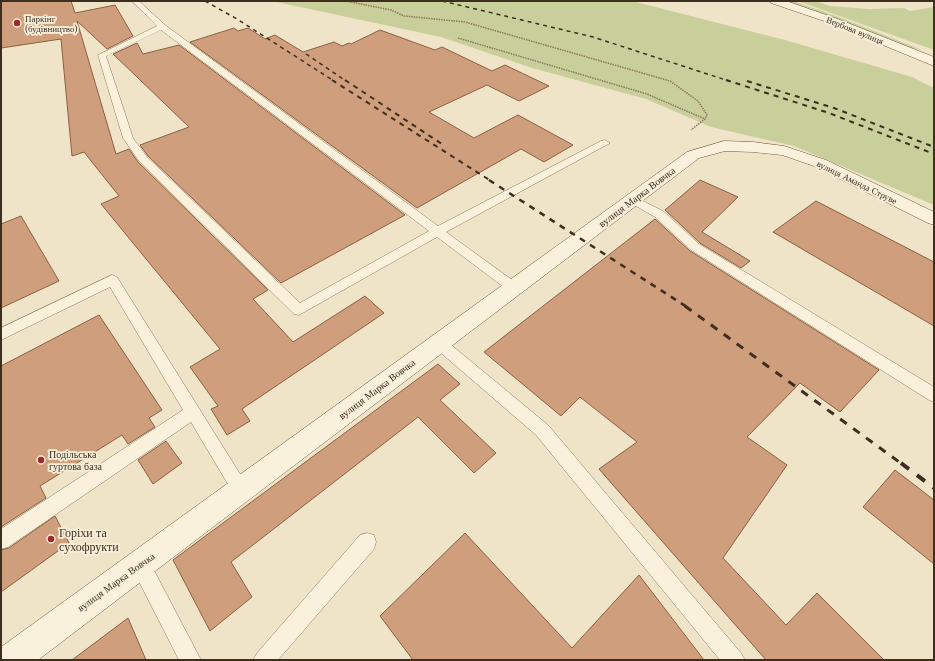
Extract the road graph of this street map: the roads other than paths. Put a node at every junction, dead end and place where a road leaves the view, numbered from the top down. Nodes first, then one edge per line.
1 (135, 1) edge
2 (774, 1) edge
3 (162, 27) junction
4 (932, 59) edge
5 (605, 143) dead end
6 (753, 147) joint
7 (633, 200) junction
8 (934, 220) edge
9 (438, 231) junction
10 (514, 288) junction
11 (1, 334) edge
12 (439, 343) junction
13 (934, 395) edge
14 (194, 412) junction
15 (241, 490) junction
16 (1, 540) edge
17 (367, 542) dead end
18 (140, 564) junction
19 (11, 660) edge
20 (190, 660) edge
21 (264, 660) edge
22 (734, 660) edge

1 - 3 lane
2 - 4 main road, Вербова вулиця
3 - 9 lane
3 - 9 lane
5 - 9 lane
6 - 7 main road, вулиця Марка Вовчка
6 - 8 main road, вулиця Аманда Струве
7 - 10 main road, вулиця Марка Вовчка
7 - 13 lane
9 - 10 lane
10 - 12 main road, вулиця Марка Вовчка
11 - 14 lane
12 - 15 main road, вулиця Марка Вовчка
12 - 22 lane
14 - 15 lane
14 - 16 lane
15 - 18 main road, вулиця Марка Вовчка
17 - 21 lane
18 - 19 main road, вулиця Марка Вовчка
18 - 20 lane

